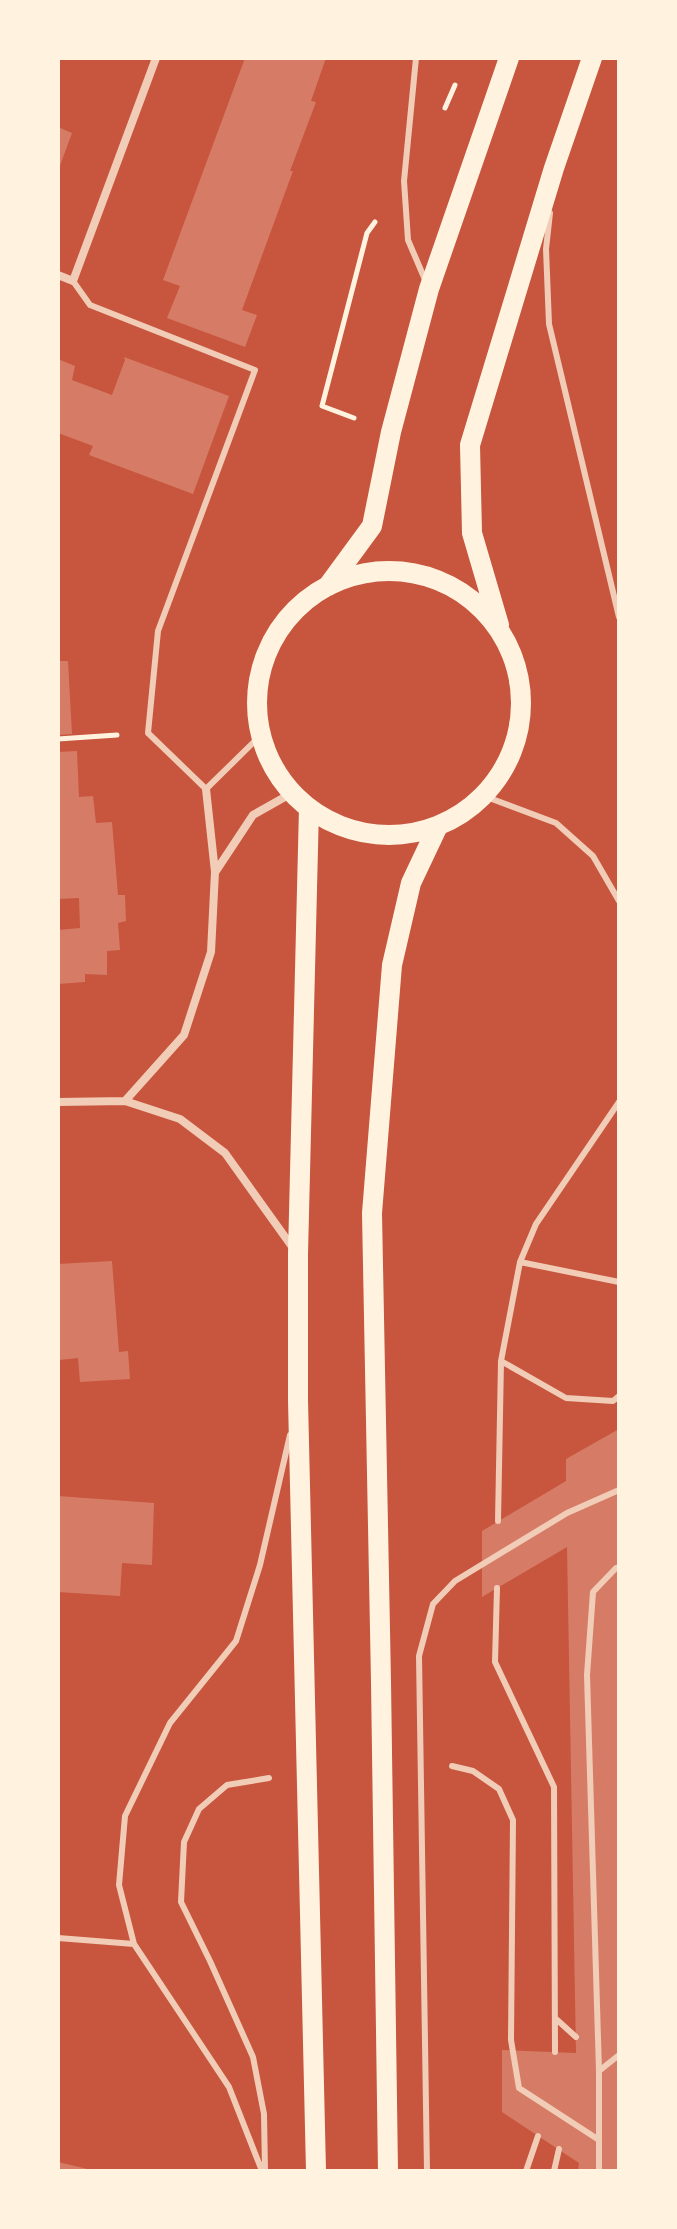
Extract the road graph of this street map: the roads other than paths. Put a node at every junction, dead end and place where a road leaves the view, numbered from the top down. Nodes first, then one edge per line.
1 (156, 58) edge
2 (416, 58) edge
3 (509, 58) edge
4 (592, 58) edge
5 (554, 168) junction
6 (58, 275) edge
7 (73, 281) junction
8 (429, 289) junction
9 (328, 586) junction
10 (618, 608) edge
11 (619, 617) edge
12 (500, 629) junction
13 (261, 735) junction
14 (206, 789) junction
15 (292, 793) junction
16 (484, 796) junction
17 (309, 808) junction
18 (438, 826) junction
19 (215, 872) junction
20 (619, 901) edge
21 (125, 1101) junction
22 (58, 1102) edge
23 (619, 1102) edge
24 (298, 1254) junction
25 (520, 1262) junction
26 (619, 1282) edge
27 (501, 1361) junction
28 (619, 1396) edge
29 (298, 1400) junction
30 (619, 1490) edge
31 (498, 1521) dead end
32 (619, 1567) edge
33 (497, 1588) dead end
34 (452, 1766) dead end
35 (269, 1778) dead end
36 (58, 1938) edge
37 (134, 1944) junction
38 (555, 2018) junction
39 (576, 2037) dead end
40 (555, 2052) dead end
41 (619, 2055) edge
42 (599, 2071) junction
43 (538, 2136) dead end
44 (599, 2140) junction
45 (559, 2149) dead end
46 (264, 2171) edge
47 (316, 2171) edge
48 (388, 2171) edge
49 (427, 2171) edge
50 (526, 2171) edge
51 (554, 2171) edge
52 (599, 2171) edge

1 - 7 street
2 - 8 lane
3 - 8 main road
4 - 5 main road
5 - 10 lane
5 - 12 main road
6 - 7 street
7 - 14 lane
8 - 9 main road
9 - 12 main road
9 - 13 main road
10 - 11 lane
12 - 16 main road
13 - 14 lane
13 - 15 main road
14 - 19 street
15 - 17 main road
15 - 19 street
16 - 18 main road
16 - 20 lane
17 - 18 main road
17 - 24 main road
18 - 48 main road
19 - 21 street
21 - 22 street
21 - 24 street
23 - 25 lane
24 - 29 main road
25 - 26 lane
25 - 27 lane
27 - 28 lane
27 - 31 lane
29 - 37 lane
29 - 47 main road
30 - 49 lane
32 - 42 lane
33 - 38 lane
34 - 44 lane
35 - 46 lane
36 - 37 lane
37 - 46 lane
38 - 39 lane
38 - 40 lane
41 - 42 lane
42 - 44 lane
43 - 50 lane
44 - 52 lane
45 - 51 lane

